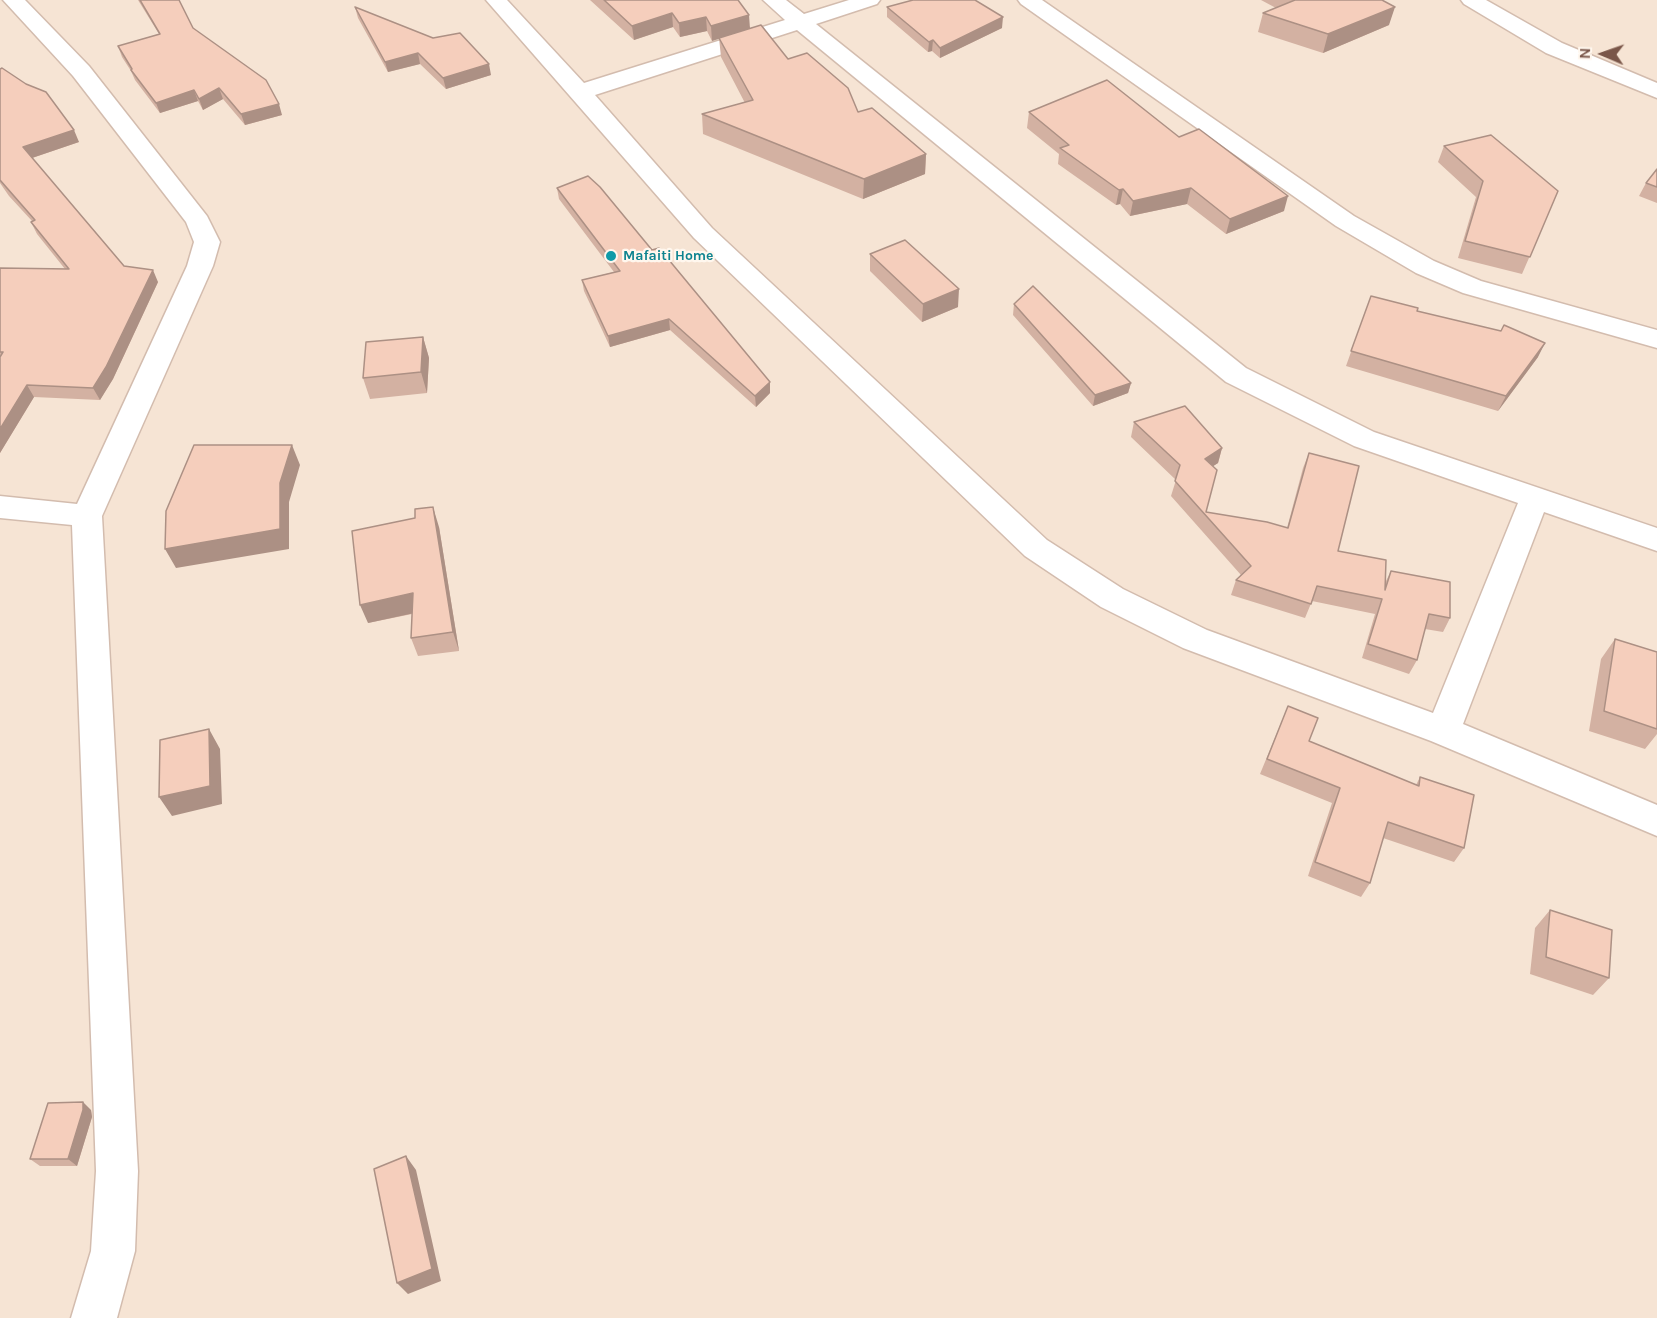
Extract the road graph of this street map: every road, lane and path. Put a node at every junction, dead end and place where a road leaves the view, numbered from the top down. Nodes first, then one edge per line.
1 (13, 0) edge
2 (496, 0) edge
3 (773, 0) edge
4 (870, 0) edge
5 (1028, 0) edge
6 (1471, 0) edge
7 (800, 21) junction
8 (1657, 91) edge
9 (580, 92) junction
10 (1657, 339) edge
11 (1535, 497) junction
12 (0, 507) edge
13 (87, 516) junction
14 (1657, 540) edge
15 (1443, 731) junction
16 (1657, 821) edge
17 (94, 1318) edge

1 - 13 street
2 - 9 street
3 - 7 street
4 - 7 street
5 - 10 street
6 - 8 street
7 - 9 street
7 - 11 street
9 - 15 street
11 - 14 street
11 - 15 street
12 - 13 street
13 - 17 street
15 - 16 street

